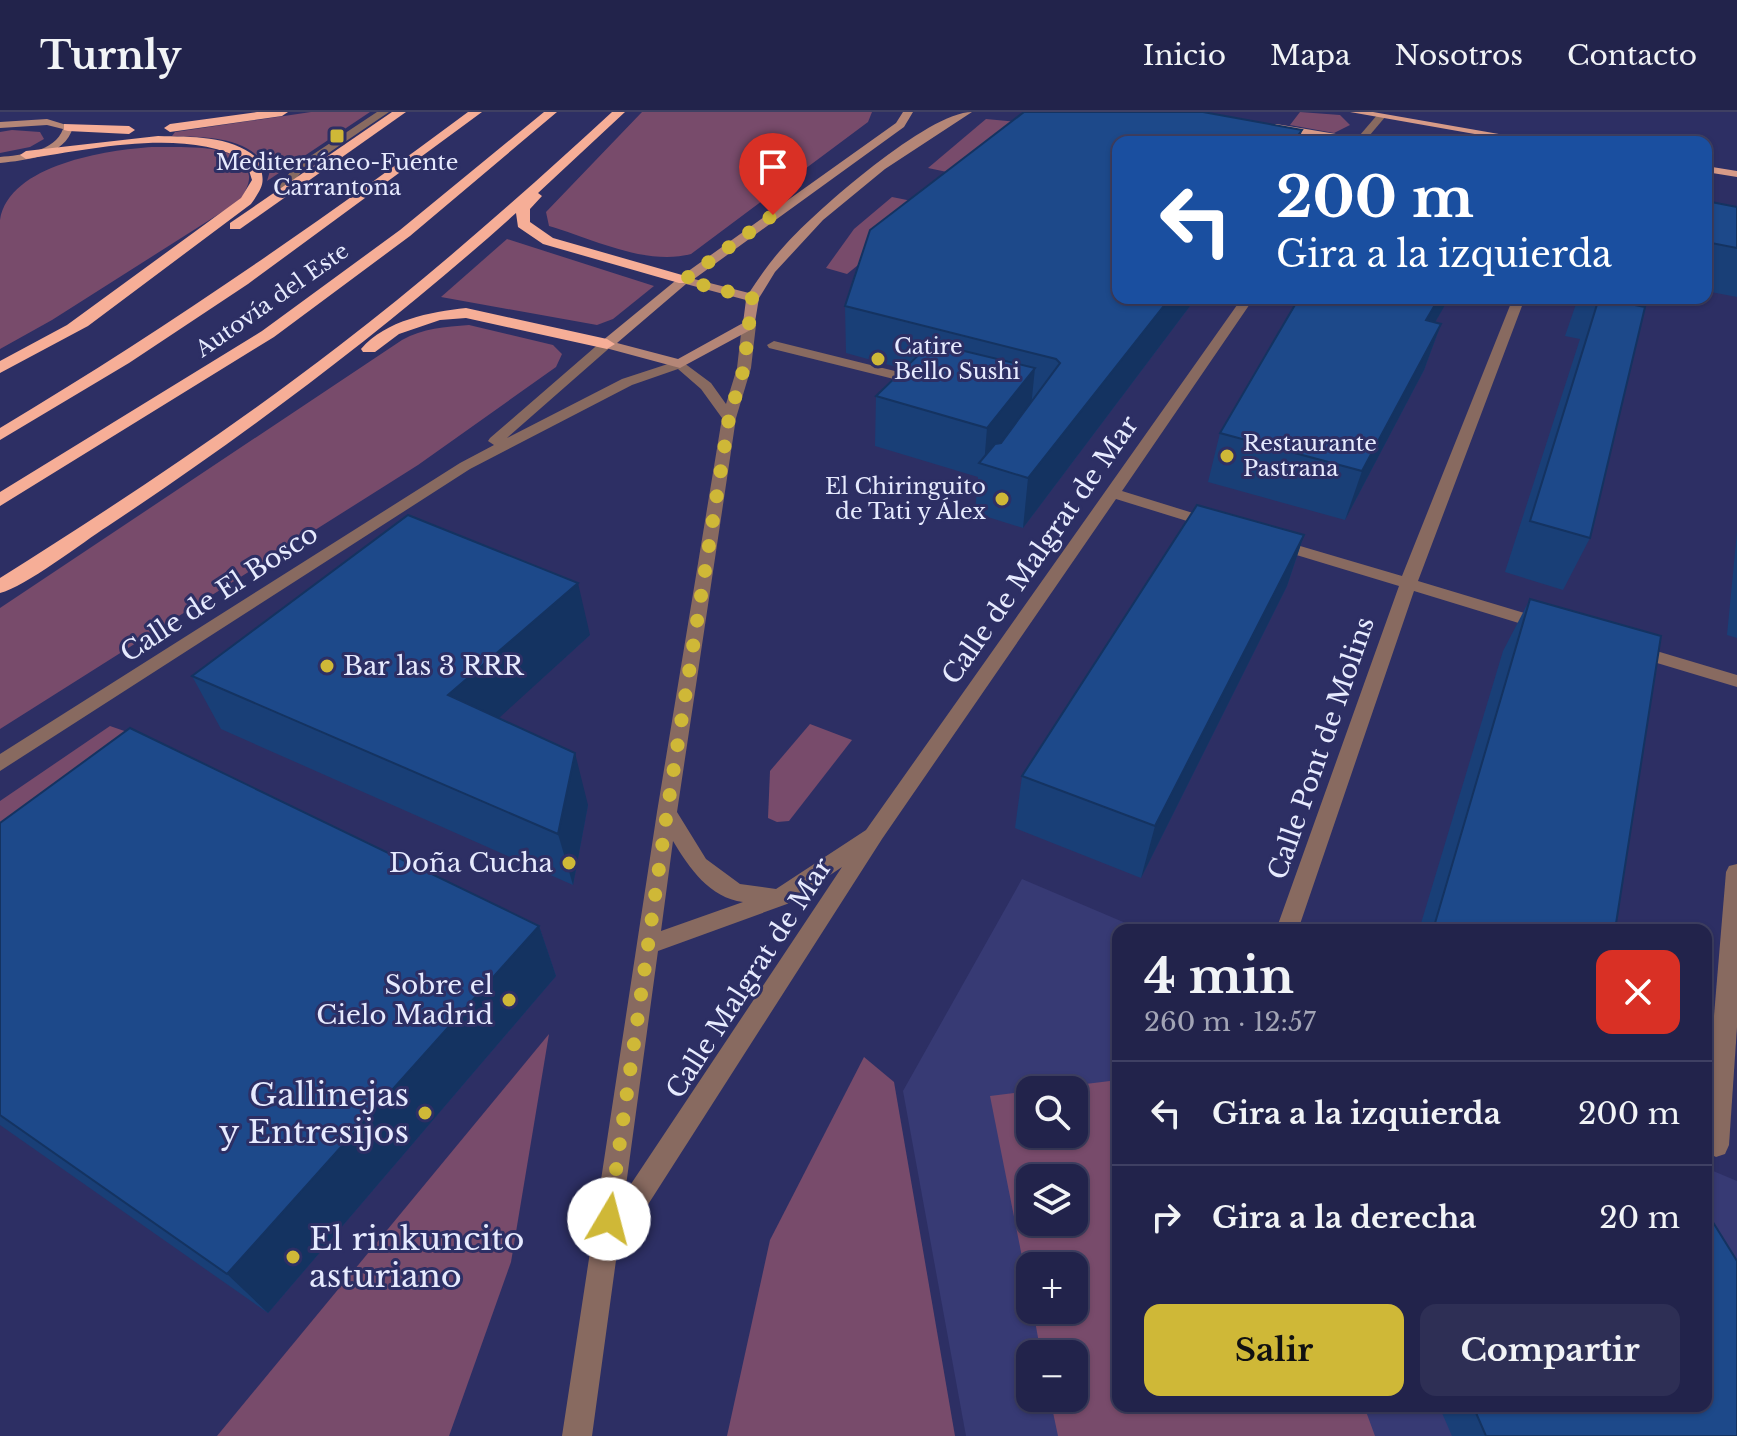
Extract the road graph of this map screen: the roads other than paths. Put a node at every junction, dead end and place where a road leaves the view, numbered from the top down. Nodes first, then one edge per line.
1 (5, 112) edge
2 (66, 112) edge
3 (282, 112) edge
4 (384, 112) edge
5 (400, 112) edge
6 (476, 112) edge
7 (551, 112) edge
8 (908, 112) edge
9 (967, 112) edge
10 (1355, 112) edge
11 (0, 116) edge
12 (1381, 116) junction
13 (613, 117) edge
14 (1262, 124) edge
15 (0, 125) edge
16 (65, 126) junction
17 (1329, 136) edge
18 (1366, 136) edge
19 (1503, 136) edge
20 (23, 156) junction
21 (0, 160) edge
22 (1712, 170) edge
23 (4, 173) dead end
24 (1737, 174) edge
25 (277, 197) junction
26 (684, 280) junction
27 (752, 298) junction
28 (1244, 304) edge
29 (1517, 304) edge
30 (749, 325) junction
31 (70, 330) junction
32 (607, 344) junction
33 (774, 345) dead end
34 (680, 364) junction
35 (0, 368) edge
36 (940, 387) edge
37 (729, 418) junction
38 (0, 435) edge
39 (465, 466) junction
40 (1112, 493) junction
41 (139, 499) junction
42 (0, 500) edge
43 (1229, 529) edge
44 (1259, 538) edge
45 (1408, 584) junction
46 (0, 587) edge
47 (1559, 628) edge
48 (1619, 646) edge
49 (1737, 681) edge
50 (0, 764) edge
51 (667, 812) junction
52 (875, 833) junction
53 (1737, 872) edge
54 (779, 898) junction
55 (1289, 924) edge
56 (647, 946) junction
57 (1716, 1145) dead end
58 (604, 1249) junction
59 (577, 1436) edge

1 - 11 street
2 - 16 street
3 - 16 highway
4 - 25 street
5 - 25 highway
6 - 38 highway, Autovía del Este
7 - 42 highway, Autovía del Este
8 - 26 street
9 - 27 street
10 - 12 main road
12 - 18 street
12 - 19 main road
13 - 26 highway
13 - 41 highway
14 - 17 main road
15 - 16 street
16 - 20 street
20 - 21 street
20 - 23 street
20 - 31 highway
22 - 24 main road
25 - 31 highway
26 - 27 street
26 - 32 street
27 - 30 street
28 - 40 street, Calle de Malgrat de Mar
29 - 45 street, Calle Pont de Molins
30 - 34 street
30 - 37 street
31 - 35 highway
32 - 34 street
32 - 39 street, Calle de El Bosco
32 - 41 highway
33 - 36 street
34 - 37 street
34 - 39 street, Calle de El Bosco
37 - 51 street
39 - 50 street, Calle de El Bosco
40 - 43 street
40 - 52 street, Calle de Malgrat de Mar
41 - 46 highway
44 - 45 street
45 - 47 street
45 - 55 street, Calle Pont de Molins
48 - 49 street
51 - 54 street, Calle Malgrat de Mar
51 - 56 street
52 - 54 street, Calle Malgrat de Mar
52 - 58 street, Calle Malgrat de Mar
53 - 57 street
54 - 56 street, Calle Malgrat de Mar
56 - 58 street
58 - 59 street

